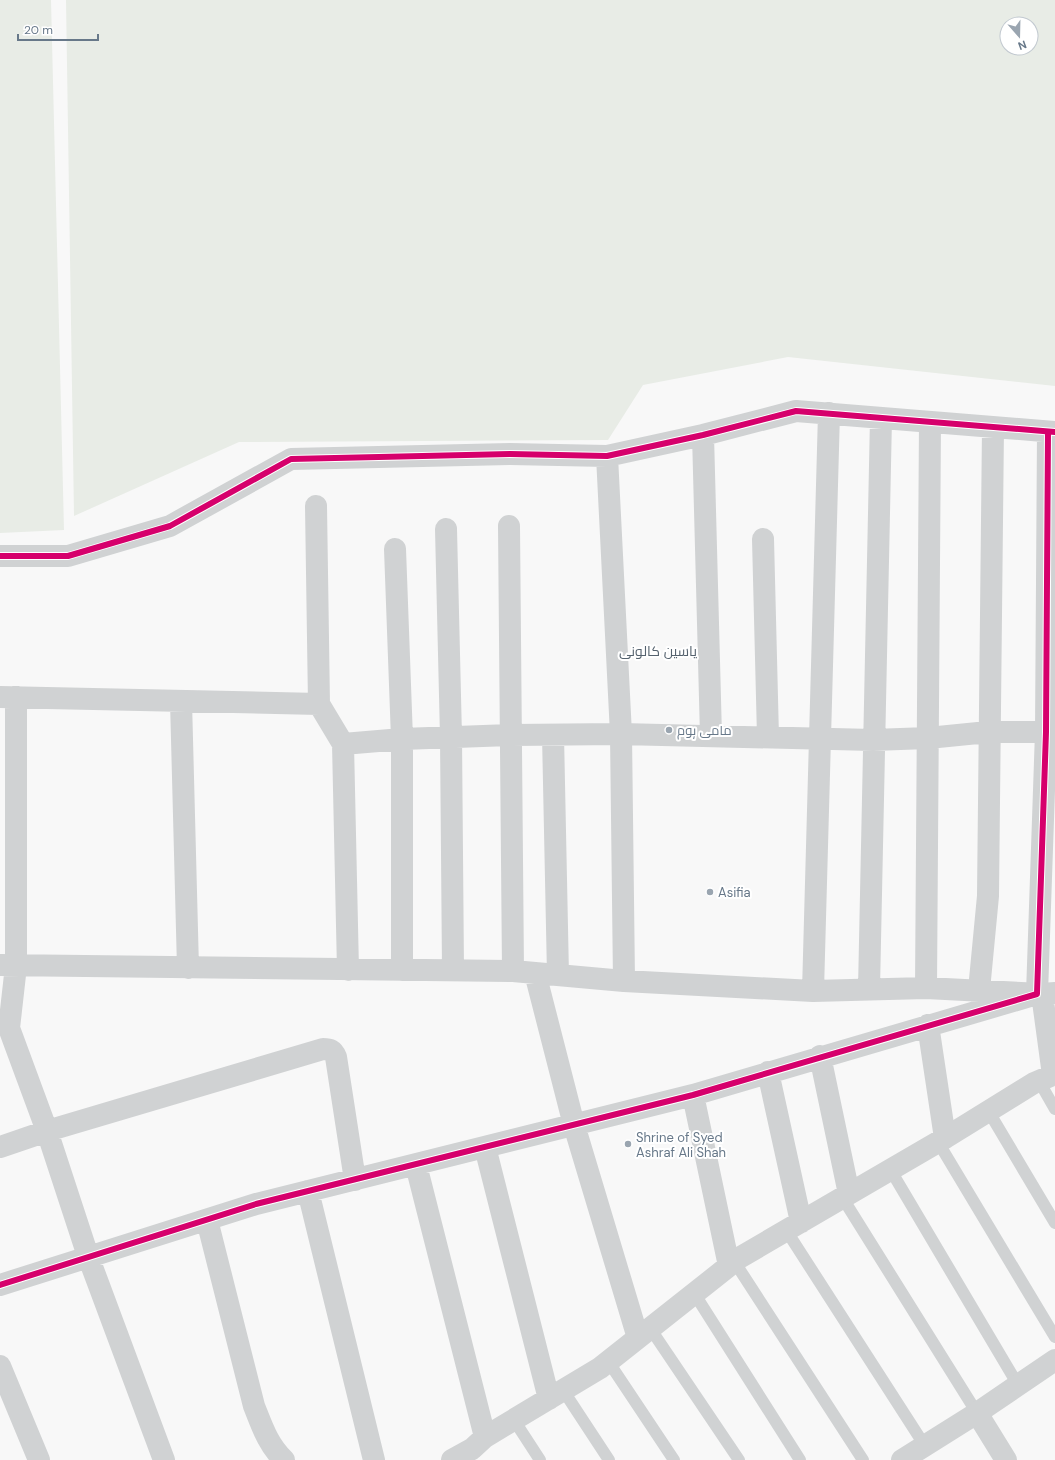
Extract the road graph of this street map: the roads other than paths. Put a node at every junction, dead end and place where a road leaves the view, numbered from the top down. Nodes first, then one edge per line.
1 (829, 414) junction
2 (881, 418) junction
3 (930, 422) junction
4 (993, 427) junction
5 (1051, 432) edge
6 (703, 435) junction
7 (607, 456) junction
8 (316, 506) dead end
9 (509, 526) dead end
10 (446, 529) dead end
11 (763, 539) dead end
12 (395, 549) dead end
13 (0, 556) edge
14 (8, 697) edge
15 (181, 701) junction
16 (319, 704) junction
17 (988, 732) junction
18 (1050, 732) edge
19 (621, 734) junction
20 (510, 735) junction
21 (553, 735) junction
22 (710, 736) junction
23 (451, 737) junction
24 (768, 737) junction
25 (820, 738) junction
26 (928, 738) junction
27 (402, 739) junction
28 (873, 740) junction
29 (343, 744) junction
30 (8, 966) edge
31 (188, 968) junction
32 (348, 970) junction
33 (402, 970) junction
34 (454, 970) junction
35 (513, 971) junction
36 (535, 974) junction
37 (558, 975) junction
38 (624, 980) junction
39 (926, 988) junction
40 (869, 989) junction
41 (979, 990) junction
42 (813, 992) junction
43 (1045, 994) edge
44 (928, 1025) junction
45 (4, 1030) edge
46 (820, 1056) junction
47 (768, 1072) junction
48 (1049, 1077) edge
49 (693, 1094) junction
50 (1055, 1109) edge
51 (989, 1112) junction
52 (574, 1125) junction
53 (47, 1131) junction
54 (941, 1140) junction
55 (0, 1147) edge
56 (485, 1147) junction
57 (416, 1165) junction
58 (890, 1169) junction
59 (355, 1180) junction
60 (308, 1191) junction
61 (845, 1196) junction
62 (207, 1220) junction
63 (1055, 1223) edge
64 (794, 1226) junction
65 (88, 1256) junction
66 (731, 1263) junction
67 (0, 1285) edge
68 (694, 1293) junction
69 (644, 1333) junction
70 (1055, 1336) edge
71 (1055, 1360) edge
72 (608, 1361) junction
73 (0, 1366) edge
74 (1018, 1385) junction
75 (556, 1394) junction
76 (977, 1413) junction
77 (514, 1420) junction
78 (925, 1446) junction
79 (479, 1449) edge
80 (39, 1460) edge
81 (164, 1460) edge
82 (284, 1460) edge
83 (374, 1460) edge
84 (452, 1460) edge
85 (540, 1460) edge
86 (609, 1460) edge
87 (674, 1460) edge
88 (739, 1460) edge
89 (800, 1460) edge
90 (863, 1460) edge
91 (902, 1460) edge
92 (1006, 1460) edge

1 - 2 street
1 - 6 street
1 - 25 street
2 - 3 street
2 - 28 street
3 - 4 street
3 - 26 street
4 - 5 street
4 - 17 street
5 - 18 street
6 - 7 street
6 - 22 street
7 - 13 street
7 - 19 street
8 - 16 street
9 - 20 street
10 - 23 street
11 - 24 street
12 - 27 street
14 - 15 street
14 - 30 street
15 - 16 street
15 - 31 street
16 - 29 street
17 - 18 street
17 - 26 street
17 - 41 street
18 - 43 street
19 - 21 street
19 - 22 street
19 - 38 street
20 - 21 street
20 - 23 street
20 - 35 street
21 - 37 street
22 - 24 street
23 - 27 street
23 - 34 street
24 - 25 street
25 - 28 street
25 - 42 street
26 - 28 street
26 - 39 street
27 - 29 street
27 - 33 street
28 - 40 street
29 - 32 street
30 - 31 street
30 - 45 street
31 - 32 street
32 - 33 street
33 - 34 street
34 - 35 street
35 - 36 street
36 - 37 street
36 - 52 street
37 - 38 street
38 - 42 street
39 - 40 street
39 - 41 street
40 - 42 street
41 - 43 street
43 - 44 street
43 - 48 street
44 - 46 street
44 - 54 street
45 - 53 street
46 - 47 street
46 - 61 street
47 - 49 street
47 - 64 street
48 - 50 lane
48 - 51 street
49 - 52 street
49 - 66 street
51 - 54 street
51 - 63 lane
52 - 56 street
52 - 69 street
53 - 55 street
53 - 59 street
53 - 65 street
54 - 58 street
54 - 70 lane
56 - 57 street
56 - 75 street
57 - 59 street
57 - 79 street
58 - 61 street
58 - 74 lane
59 - 60 street
60 - 62 street
60 - 83 street
61 - 64 street
61 - 76 lane
62 - 65 street
62 - 82 street
64 - 66 street
64 - 78 lane
65 - 67 street
65 - 81 street
66 - 68 street
66 - 90 lane
68 - 69 street
68 - 89 lane
69 - 72 street
69 - 88 lane
71 - 74 street
72 - 75 street
72 - 87 lane
73 - 80 street
74 - 76 street
75 - 77 street
75 - 86 lane
76 - 78 street
76 - 92 street
77 - 79 street
77 - 85 lane
78 - 91 street
79 - 84 street

